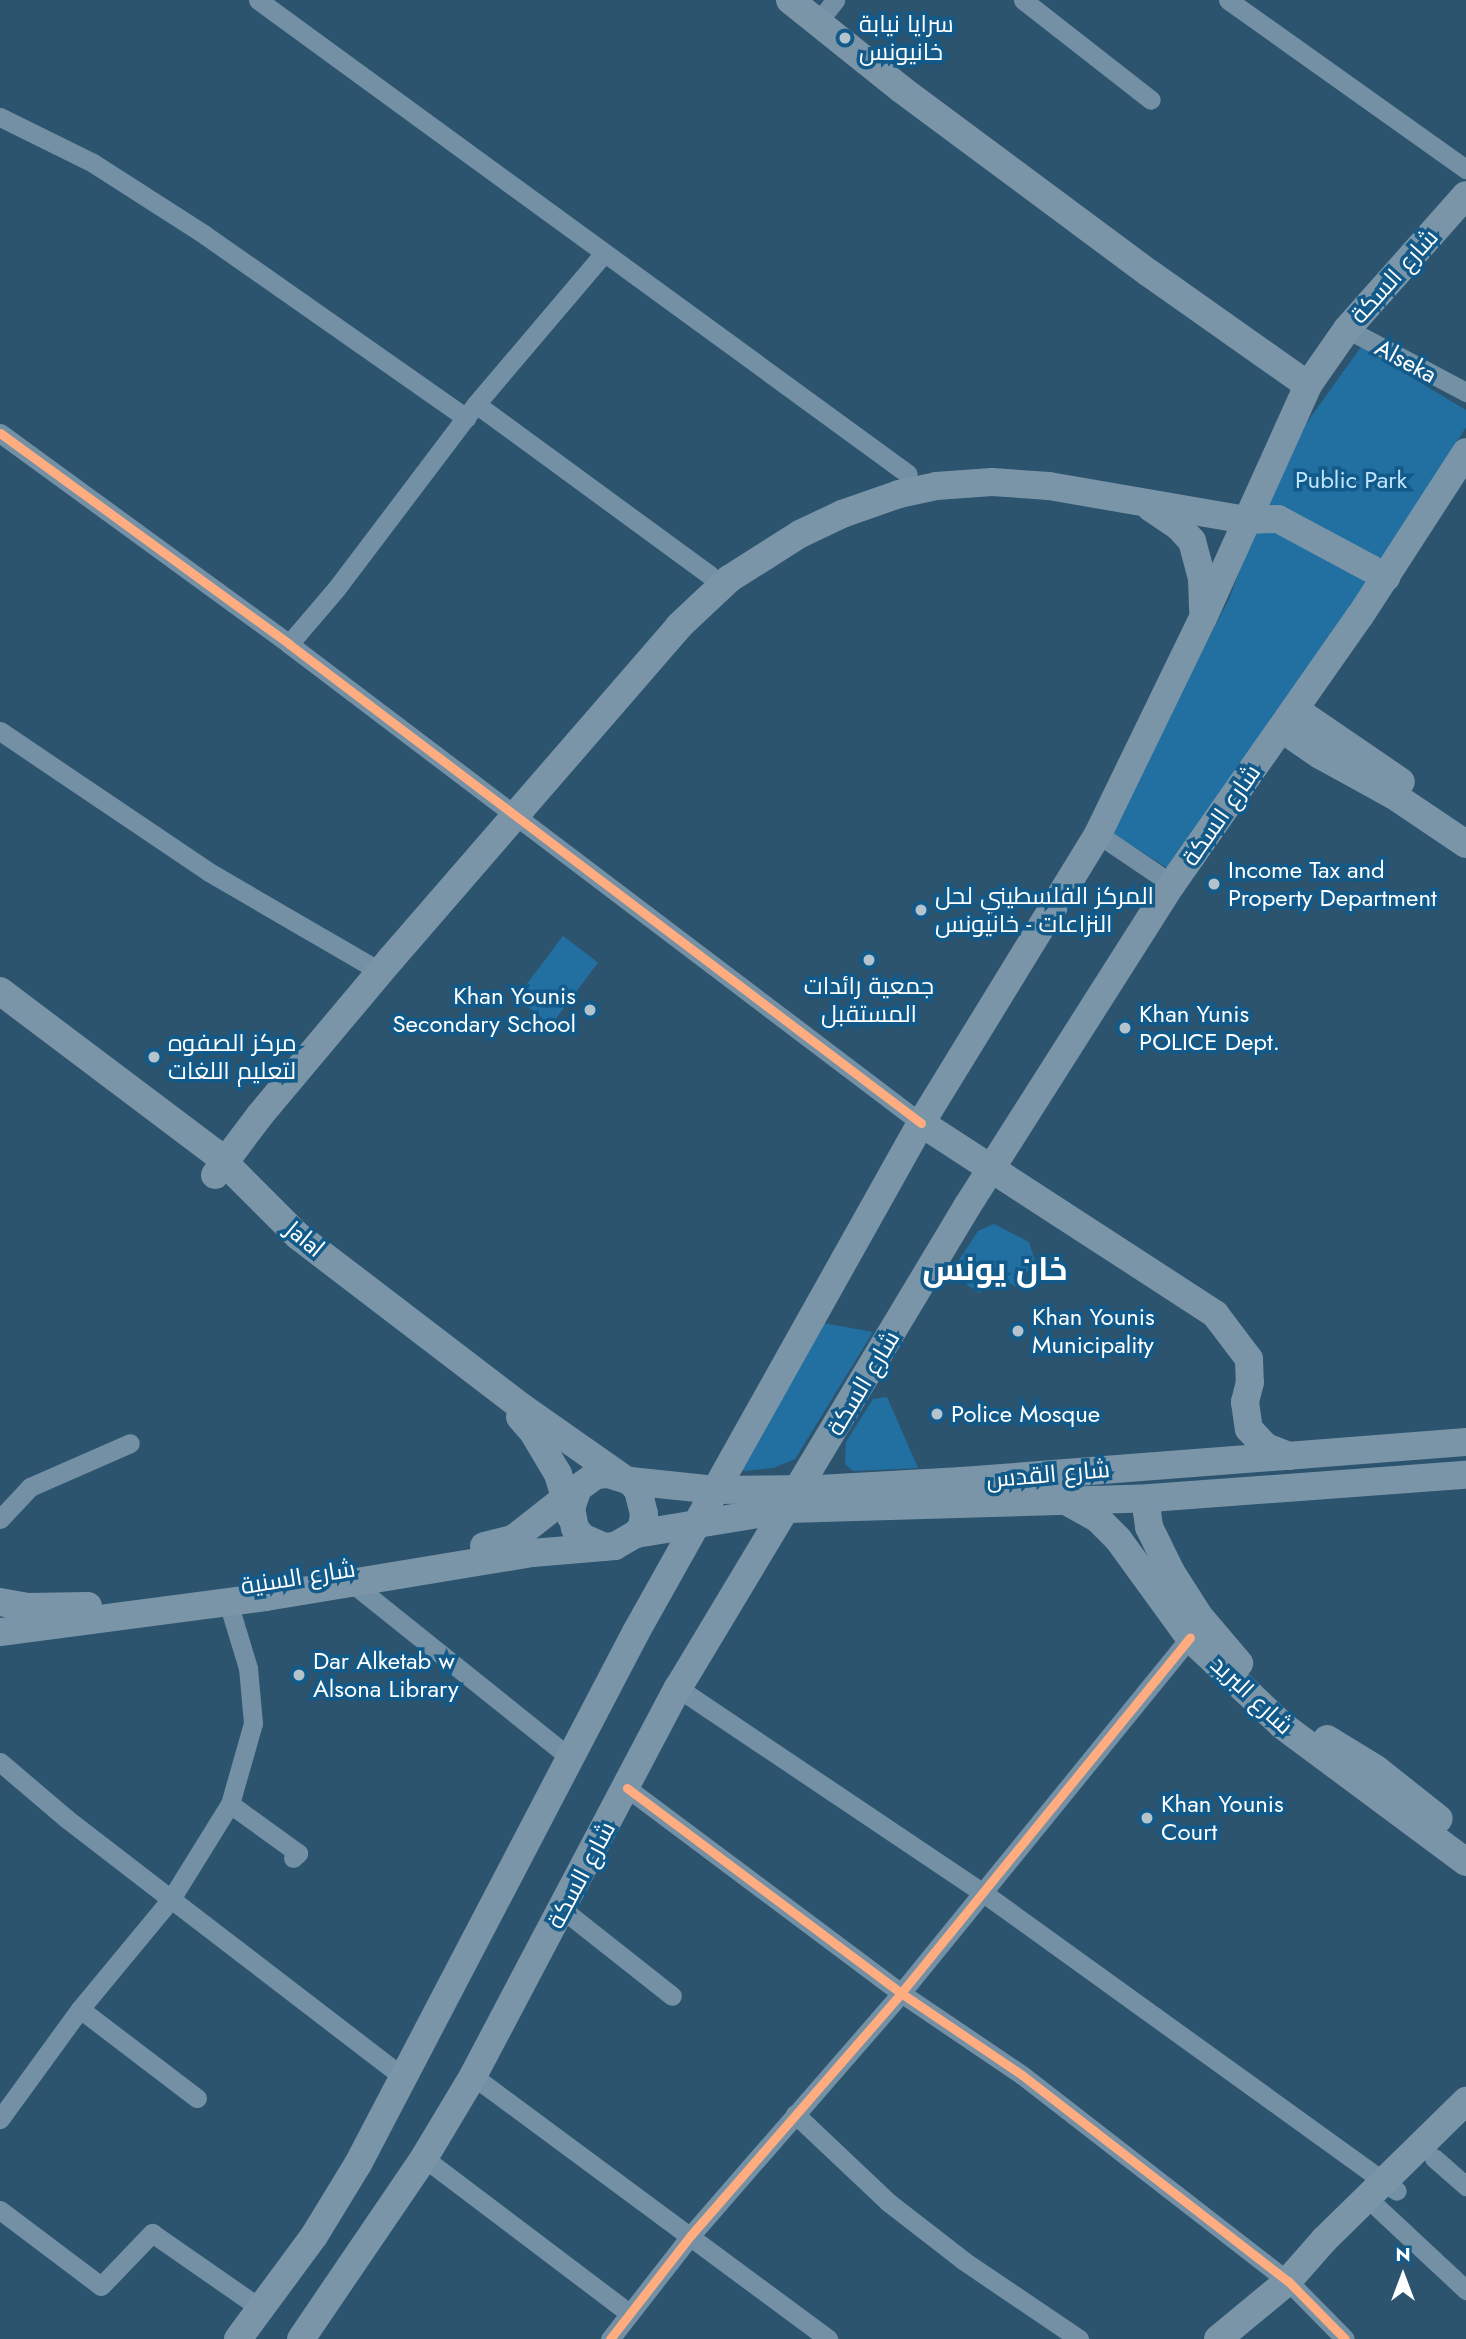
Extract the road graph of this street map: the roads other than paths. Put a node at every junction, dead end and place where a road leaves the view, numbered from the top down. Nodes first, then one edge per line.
1 (258, 0) edge
2 (790, 0) edge
3 (835, 0) edge
4 (1023, 0) edge
5 (1228, 0) edge
6 (818, 22) junction
7 (1151, 100) dead end
8 (0, 117) edge
9 (1466, 169) edge
10 (1462, 207) edge
11 (604, 253) junction
12 (1347, 329) junction
13 (1308, 386) junction
14 (1466, 392) edge
15 (471, 411) junction
16 (0, 433) edge
17 (1466, 452) edge
18 (1269, 471) junction
19 (908, 474) junction
20 (1142, 502) junction
21 (1246, 520) junction
22 (710, 575) junction
23 (1386, 577) junction
24 (1203, 618) junction
25 (289, 644) junction
26 (1289, 719) junction
27 (0, 731) edge
28 (510, 812) junction
29 (1466, 829) edge
30 (1098, 834) junction
31 (1466, 844) edge
32 (1172, 884) junction
33 (369, 965) junction
34 (0, 991) edge
35 (0, 1010) edge
36 (921, 1123) junction
37 (905, 1152) junction
38 (214, 1164) junction
39 (992, 1168) junction
40 (973, 1198) junction
41 (1466, 1442) edge
42 (130, 1443) dead end
43 (1292, 1457) junction
44 (1466, 1475) edge
45 (625, 1478) junction
46 (716, 1490) junction
47 (1150, 1497) junction
48 (794, 1499) junction
49 (1066, 1501) junction
50 (572, 1502) junction
51 (0, 1519) edge
52 (697, 1524) junction
53 (622, 1541) junction
54 (667, 1577) junction
55 (352, 1583) junction
56 (0, 1602) edge
57 (228, 1602) junction
58 (0, 1632) edge
59 (1190, 1638) junction
60 (678, 1688) junction
61 (569, 1757) junction
62 (0, 1762) edge
63 (627, 1788) junction
64 (230, 1804) junction
65 (1466, 1840) edge
66 (293, 1858) dead end
67 (1466, 1862) edge
68 (982, 1892) junction
69 (171, 1899) junction
70 (562, 1909) junction
71 (901, 1993) junction
72 (672, 1996) dead end
73 (80, 2009) junction
74 (473, 2076) junction
75 (404, 2078) junction
76 (197, 2098) dead end
77 (1466, 2101) edge
78 (795, 2114) junction
79 (0, 2119) edge
80 (1466, 2123) edge
81 (424, 2158) junction
82 (1434, 2158) junction
83 (1466, 2186) edge
84 (1386, 2193) junction
85 (0, 2210) edge
86 (691, 2235) junction
87 (1293, 2285) junction
88 (1466, 2290) edge
89 (260, 2308) junction
90 (630, 2314) junction
91 (238, 2339) edge
92 (301, 2339) edge
93 (610, 2339) edge
94 (828, 2339) edge
95 (1079, 2339) edge
96 (1219, 2339) edge
97 (1247, 2339) edge
98 (1345, 2339) edge

1 - 11 street
2 - 6 main road
3 - 6 street
4 - 7 street
5 - 9 street
6 - 13 main road
8 - 15 street
10 - 12 main road, شارع السكة
11 - 15 street
11 - 19 street
12 - 13 main road, شارع السكة
12 - 14 street, Alseka
13 - 18 main road, شارع السكة
15 - 22 street
15 - 25 street
16 - 25 street
17 - 23 main road, شارع السكة
18 - 19 main road
18 - 21 main road, شارع السكة
19 - 22 main road
20 - 21 main road
20 - 24 main road
20 - 28 main road
21 - 23 main road
21 - 24 main road, شارع السكة
22 - 28 main road
23 - 26 main road, شارع السكة
24 - 30 main road, شارع السكة
25 - 28 street
26 - 29 main road
26 - 31 main road
26 - 32 main road, شارع السكة
27 - 33 street
28 - 33 main road
28 - 36 street
28 - 38 main road
30 - 32 street
30 - 36 main road, شارع السكة
32 - 39 main road, شارع السكة
33 - 38 main road
34 - 38 main road, Jalal
35 - 38 main road, Jalal
36 - 37 main road, شارع السكة
36 - 39 main road
37 - 40 main road
37 - 46 main road, شارع السكة
38 - 45 main road, Jalal
38 - 50 main road, Jalal
39 - 40 main road, شارع السكة
39 - 43 main road
40 - 48 main road, شارع السكة
41 - 43 main road, شارع القدس
42 - 51 street
43 - 48 main road, شارع القدس
44 - 47 main road, شارع القدس
45 - 46 main road, شارع القدس
45 - 50 main road
45 - 53 main road
46 - 48 main road, شارع القدس
46 - 52 main road, شارع السكة
47 - 49 main road, شارع القدس
47 - 65 main road, شارع البريد
48 - 49 main road, شارع القدس
48 - 52 main road, شارع القدس
48 - 60 main road, شارع السكة
49 - 59 main road, شارع البريد
50 - 53 main road
50 - 56 main road, شارع السنية
52 - 53 main road, شارع القدس
52 - 54 main road, شارع السكة
53 - 54 main road
53 - 55 main road, شارع السنية
54 - 61 main road, شارع السكة
55 - 57 main road, شارع السنية
55 - 61 street
57 - 58 main road, شارع السنية
57 - 64 street
59 - 67 main road, شارع البريد
59 - 68 street
60 - 63 main road, شارع السكة
60 - 68 street
61 - 75 main road, شارع السكة
62 - 69 street
63 - 70 main road, شارع السكة
63 - 71 street
64 - 66 street
64 - 69 street
68 - 71 street
68 - 84 street
69 - 73 street
69 - 75 street
70 - 72 street
70 - 74 main road, شارع السكة
71 - 78 street
71 - 87 street
73 - 76 street
73 - 79 street
74 - 81 main road, شارع السكة
74 - 86 street
75 - 89 main road, شارع السكة
77 - 84 main road
78 - 86 street
78 - 95 street
80 - 82 main road
81 - 90 street
81 - 92 main road, شارع السكة
82 - 83 street
82 - 84 main road
84 - 87 main road
84 - 88 street
85 - 89 street
86 - 90 street
86 - 94 street
87 - 96 main road
87 - 97 main road
87 - 98 street
89 - 91 main road, شارع السكة
90 - 93 street

